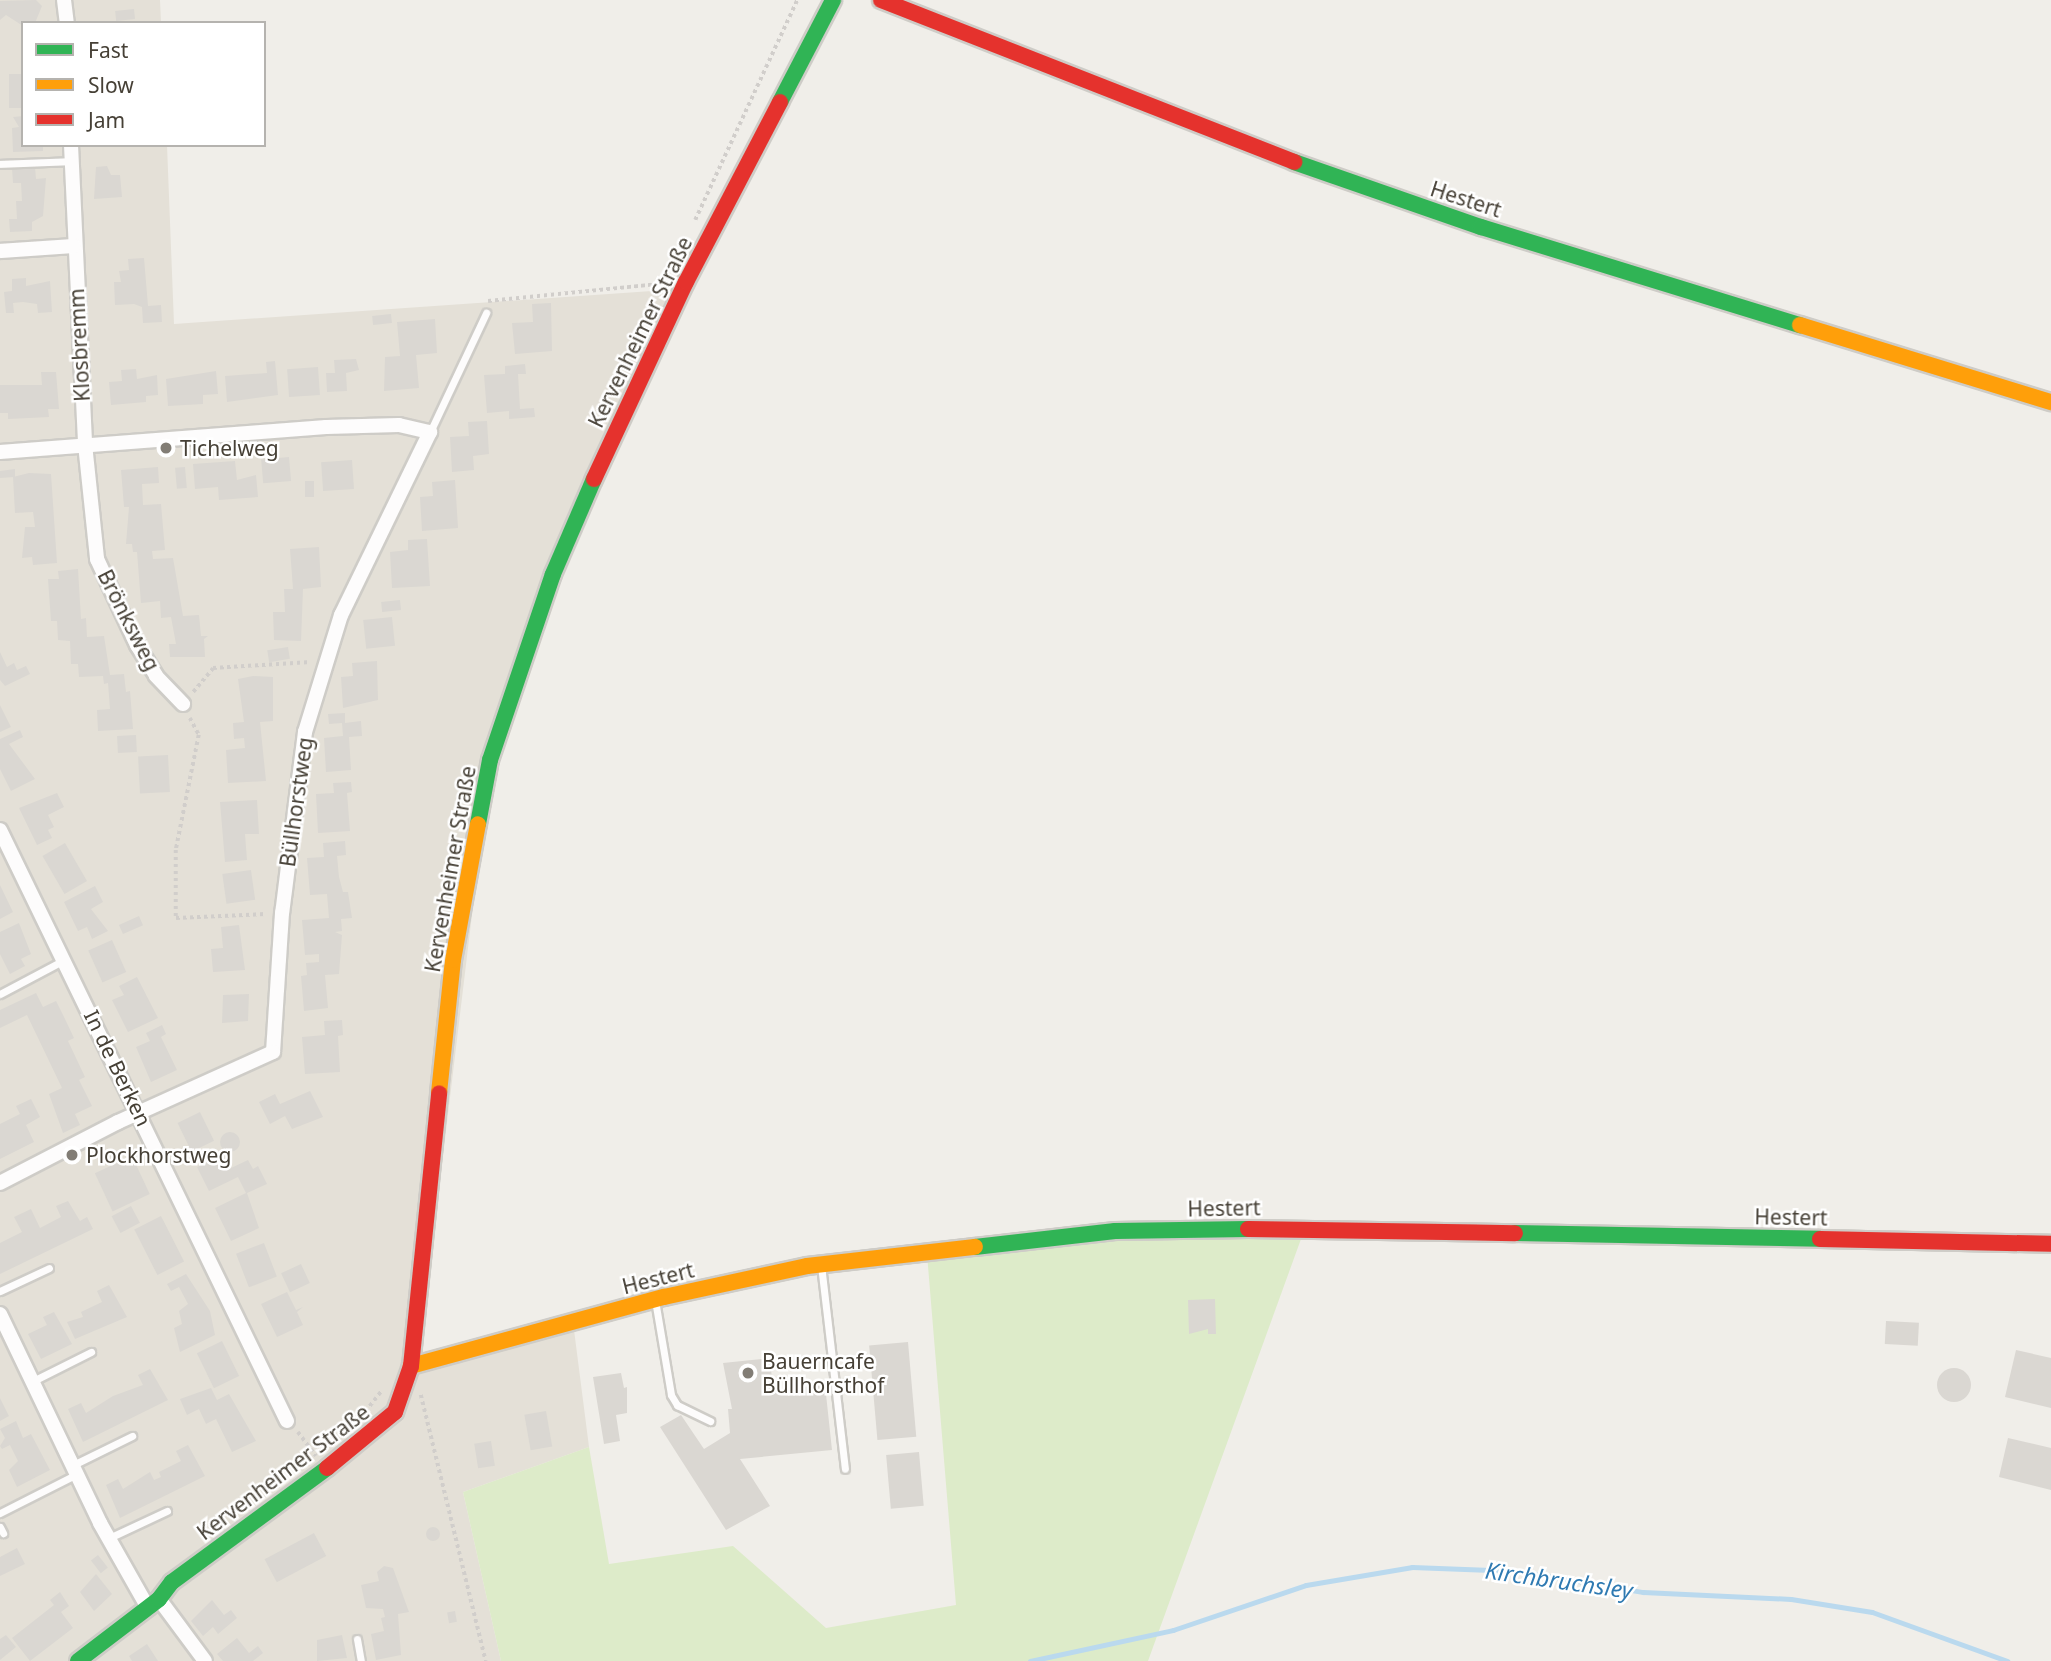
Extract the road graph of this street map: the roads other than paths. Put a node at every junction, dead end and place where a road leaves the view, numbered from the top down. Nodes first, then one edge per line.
1 (64, 0) edge
2 (833, 0) edge
3 (881, 0) edge
4 (68, 21) edge
5 (71, 147) edge
6 (71, 161) junction
7 (0, 164) edge
8 (74, 246) junction
9 (0, 251) edge
10 (486, 313) road end
11 (2051, 402) edge
12 (430, 432) junction
13 (85, 444) junction
14 (0, 452) edge
15 (183, 704) road end
16 (0, 830) edge
17 (65, 960) junction
18 (0, 994) edge
19 (140, 1113) junction
20 (0, 1183) edge
21 (2051, 1244) edge
22 (820, 1265) junction
23 (49, 1268) dead end
24 (0, 1291) edge
25 (655, 1300) junction
26 (0, 1314) edge
27 (91, 1352) dead end
28 (411, 1366) junction
29 (33, 1381) junction
30 (710, 1420) dead end
31 (287, 1421) road end
32 (132, 1436) dead end
33 (75, 1469) junction
34 (845, 1469) dead end
35 (167, 1511) dead end
36 (0, 1513) edge
37 (109, 1538) junction
38 (154, 1603) junction
39 (357, 1639) dead end
40 (78, 1661) edge
41 (205, 1661) edge
42 (361, 1661) edge

1 - 4 street
2 - 28 main road, Kervenheimer Straße
3 - 11 main road, Hestert
5 - 6 street, Klosbremm
6 - 7 lane
6 - 8 street, Klosbremm
8 - 9 street
8 - 13 street, Klosbremm
10 - 12 lane
12 - 13 street
12 - 19 street, Büllhorstweg
13 - 14 street
13 - 15 street, Brönksweg
16 - 17 street, In de Berken
17 - 18 lane
17 - 19 street, In de Berken
19 - 20 street
19 - 31 street, In de Berken
21 - 22 main road, Hestert
22 - 25 main road, Hestert
22 - 34 lane
23 - 24 lane
25 - 28 main road, Hestert
25 - 30 lane
26 - 29 street
27 - 29 lane
28 - 38 main road, Kervenheimer Straße
29 - 33 street
32 - 33 lane
33 - 36 lane
33 - 37 street
35 - 37 lane
37 - 38 street
38 - 40 main road, Kervenheimer Straße
38 - 41 street
39 - 42 lane

